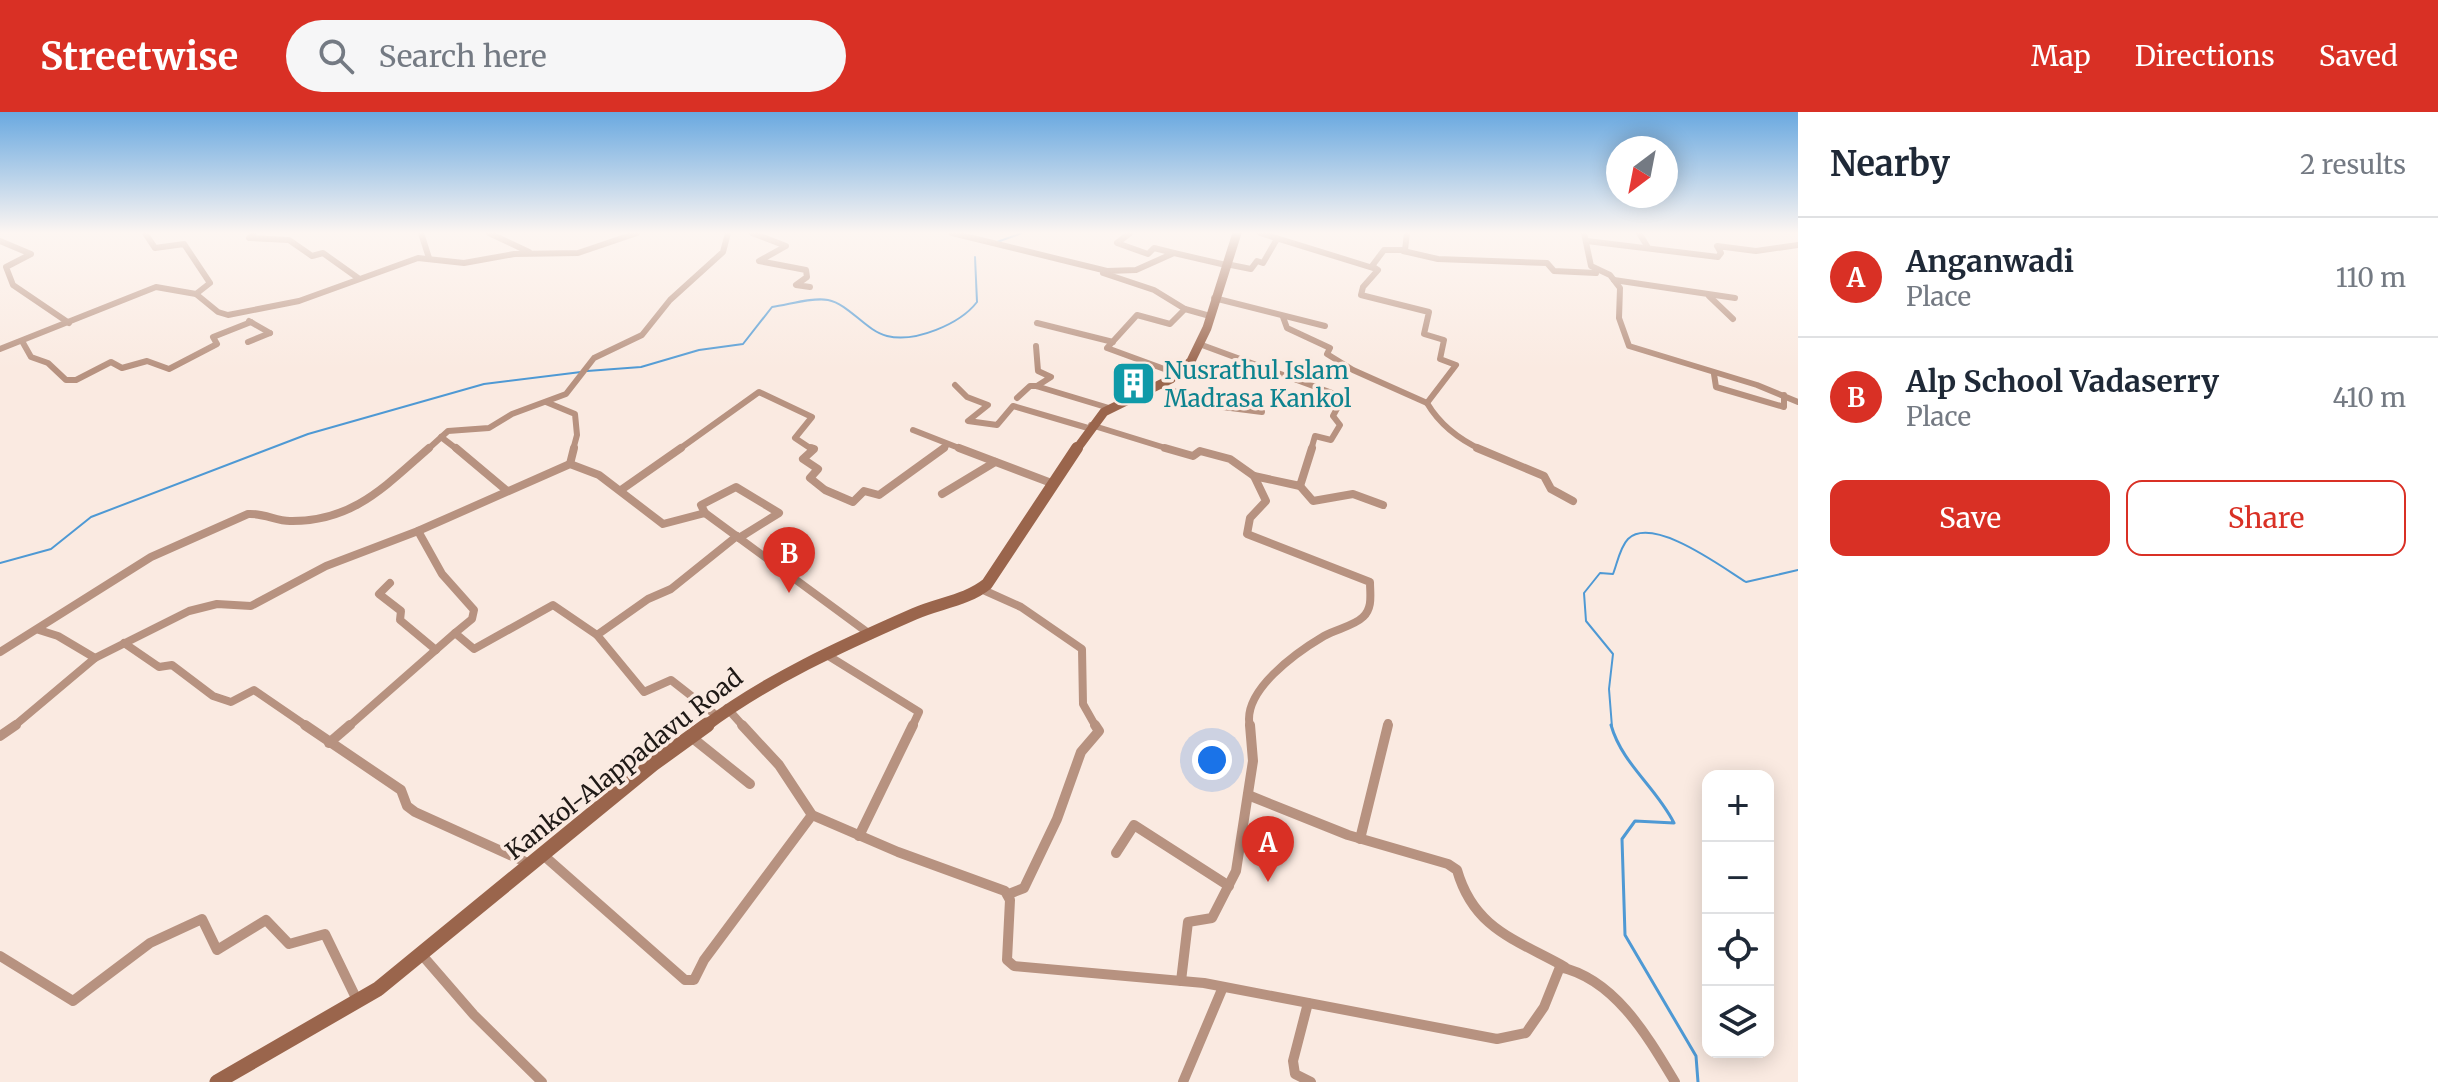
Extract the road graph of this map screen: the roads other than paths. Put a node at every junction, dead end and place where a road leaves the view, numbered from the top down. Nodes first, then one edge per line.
1 (10, 278) edge
2 (207, 278) edge
3 (358, 278) edge
4 (694, 278) edge
5 (805, 278) edge
6 (1122, 278) edge
7 (1221, 278) edge
8 (1371, 278) edge
9 (1614, 280) joint
10 (810, 287) dead end
11 (196, 294) junction
12 (1709, 295) junction
13 (1214, 298) junction
14 (1735, 298) dead end
15 (1185, 309) junction
16 (234, 313) junction
17 (1210, 316) junction
18 (1283, 317) junction
19 (1733, 319) dead end
20 (251, 322) junction
21 (69, 323) junction
22 (1037, 323) dead end
23 (1325, 326) dead end
24 (22, 341) junction
25 (248, 342) dead end
26 (1113, 342) junction
27 (1202, 345) junction
28 (1036, 346) dead end
29 (0, 349) edge
30 (1178, 374) junction
31 (1714, 374) junction
32 (955, 385) dead end
33 (1160, 385) junction
34 (1036, 386) junction
35 (1784, 395) junction
36 (1017, 398) dead end
37 (545, 402) junction
38 (1798, 402) edge
39 (1427, 403) junction
40 (1109, 408) junction
41 (1262, 412) dead end
42 (1089, 426) junction
43 (913, 430) dead end
44 (441, 437) junction
45 (947, 445) junction
46 (995, 462) junction
47 (570, 464) junction
48 (1254, 476) junction
49 (1054, 484) junction
50 (1300, 486) junction
51 (506, 490) junction
52 (621, 490) junction
53 (942, 494) dead end
54 (1573, 501) dead end
55 (1383, 505) dead end
56 (705, 513) junction
57 (418, 531) junction
58 (738, 537) junction
59 (390, 583) dead end
60 (981, 589) junction
61 (39, 630) junction
62 (455, 633) junction
63 (597, 635) junction
64 (872, 636) junction
65 (124, 643) junction
66 (436, 650) junction
67 (0, 652) edge
68 (827, 655) junction
69 (95, 658) junction
70 (722, 712) junction
71 (1388, 723) dead end
72 (689, 735) junction
73 (0, 736) edge
74 (329, 743) junction
75 (750, 784) dead end
76 (1248, 795) junction
77 (812, 815) junction
78 (859, 836) junction
79 (1360, 839) junction
80 (1116, 853) dead end
81 (542, 854) junction
82 (531, 864) junction
83 (1229, 886) junction
84 (1009, 894) junction
85 (422, 955) junction
86 (0, 956) edge
87 (1566, 967) junction
88 (1181, 981) junction
89 (1223, 987) junction
90 (358, 1002) junction
91 (1308, 1003) junction
92 (217, 1082) edge
93 (542, 1082) edge
94 (1183, 1082) edge
95 (1311, 1082) edge
96 (1675, 1082) edge

1 - 21 street
2 - 11 street
3 - 16 street
4 - 37 street
5 - 10 street
6 - 15 street
7 - 13 main road
8 - 39 street
9 - 12 street
9 - 31 street
11 - 16 street
11 - 21 street
12 - 14 street
12 - 19 street
13 - 17 main road
13 - 18 street
15 - 17 street
15 - 26 street
16 - 20 street
17 - 27 main road
18 - 23 street
18 - 39 street
20 - 24 street
20 - 25 street
21 - 24 street
22 - 26 street
24 - 29 street
26 - 30 street
27 - 30 main road
27 - 50 street
28 - 34 street
30 - 33 main road
31 - 35 street
31 - 35 street
32 - 42 street
33 - 40 main road
33 - 41 street
34 - 36 street
34 - 40 street
35 - 38 street
37 - 44 street
37 - 47 street
39 - 54 street
40 - 42 main road
42 - 48 street
42 - 49 main road
43 - 45 street
44 - 51 street
44 - 61 street
45 - 46 street
45 - 52 street
46 - 49 street
46 - 53 street
47 - 51 street
47 - 52 street
48 - 50 street
48 - 76 street
49 - 60 main road
50 - 55 street
51 - 57 street
52 - 56 street
56 - 58 street
56 - 58 street
57 - 62 street
57 - 65 street
58 - 63 street
58 - 64 street
59 - 66 street
60 - 64 main road, Kankol-Alappadavu Road
60 - 84 street
61 - 67 street
61 - 69 street
62 - 63 street
62 - 66 street
63 - 70 street
64 - 68 main road, Kankol-Alappadavu Road
65 - 69 street
65 - 74 street
66 - 74 street
68 - 70 main road, Kankol-Alappadavu Road
68 - 78 street
69 - 73 street
70 - 72 main road, Kankol-Alappadavu Road
70 - 77 street
71 - 79 street
72 - 75 street
72 - 81 main road, Kankol-Alappadavu Road
74 - 82 street
76 - 79 street
76 - 83 street
77 - 78 street
77 - 81 street
78 - 84 street
79 - 87 street
80 - 83 street
81 - 82 main road, Kankol-Alappadavu Road
82 - 85 main road, Kankol-Alappadavu Road
83 - 88 street
84 - 88 street
85 - 90 main road, Kankol-Alappadavu Road
85 - 93 street
86 - 90 street
87 - 91 street
87 - 96 street
88 - 89 street
89 - 91 street
89 - 94 street
90 - 92 main road, Kankol-Alappadavu Road
91 - 95 street

